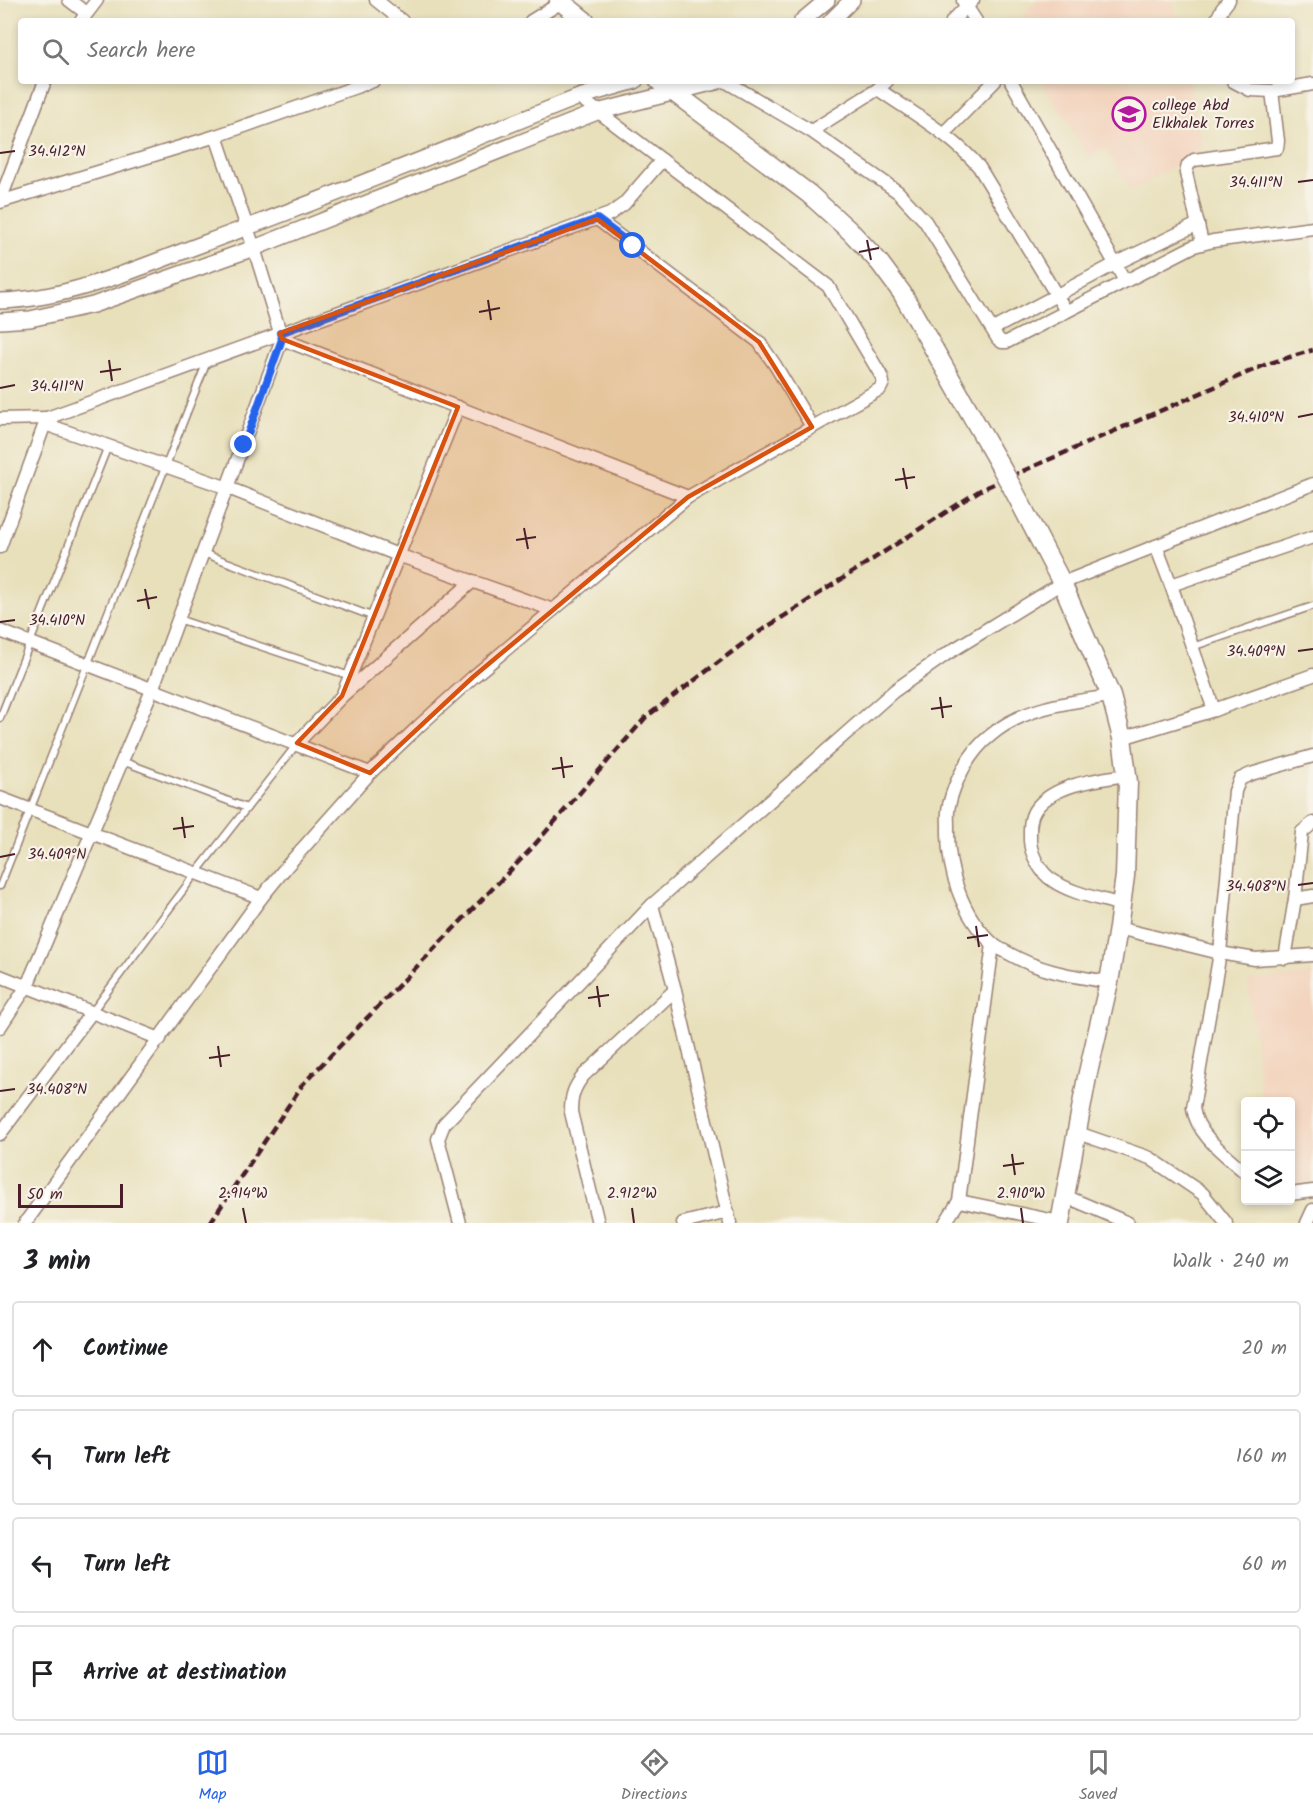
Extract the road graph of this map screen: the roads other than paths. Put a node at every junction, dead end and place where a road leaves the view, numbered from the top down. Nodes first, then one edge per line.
1 (69, 0) edge
2 (97, 0) edge
3 (376, 0) edge
4 (826, 0) edge
5 (852, 0) edge
6 (1229, 0) edge
7 (560, 1) edge
8 (968, 2) edge
9 (84, 17) edge
10 (398, 18) edge
11 (535, 18) edge
12 (581, 18) edge
13 (805, 18) edge
14 (834, 18) edge
15 (955, 18) edge
16 (975, 18) edge
17 (1218, 18) edge
18 (44, 84) edge
19 (364, 84) edge
20 (624, 84) edge
21 (692, 84) edge
22 (730, 84) edge
23 (991, 84) edge
24 (1013, 84) edge
25 (1239, 84) edge
26 (1313, 84) edge
27 (883, 85) edge
28 (666, 87) edge
29 (1272, 91) junction
30 (579, 97) junction
31 (597, 112) junction
32 (811, 131) junction
33 (944, 134) junction
34 (216, 136) junction
35 (662, 160) junction
36 (0, 202) edge
37 (597, 219) junction
38 (1197, 224) junction
39 (248, 228) junction
40 (1313, 228) edge
41 (1202, 243) junction
42 (254, 248) junction
43 (1114, 264) junction
44 (1125, 281) junction
45 (1056, 295) junction
46 (0, 301) edge
47 (1066, 311) junction
48 (0, 321) edge
49 (993, 329) junction
50 (281, 336) junction
51 (208, 359) junction
52 (458, 407) junction
53 (0, 419) edge
54 (46, 421) junction
55 (812, 427) junction
56 (108, 446) junction
57 (167, 466) junction
58 (1312, 486) edge
59 (228, 488) junction
60 (688, 497) junction
61 (1313, 537) edge
62 (1156, 546) junction
63 (0, 547) edge
64 (203, 553) junction
65 (398, 555) junction
66 (473, 581) junction
67 (1062, 583) junction
68 (1171, 585) junction
69 (1313, 606) edge
70 (553, 610) junction
71 (374, 617) junction
72 (178, 620) junction
73 (0, 631) edge
74 (30, 643) junction
75 (1192, 647) junction
76 (87, 665) junction
77 (1313, 675) edge
78 (350, 676) junction
79 (152, 690) junction
80 (342, 696) junction
81 (1111, 696) junction
82 (1214, 710) junction
83 (0, 718) edge
84 (1122, 738) junction
85 (297, 743) junction
86 (1313, 756) edge
87 (122, 760) junction
88 (370, 773) junction
89 (1128, 775) junction
90 (0, 798) edge
91 (247, 808) junction
92 (30, 809) junction
93 (1313, 823) edge
94 (93, 832) junction
95 (196, 873) junction
96 (0, 885) edge
97 (1313, 896) edge
98 (261, 898) junction
99 (1295, 899) junction
100 (652, 905) junction
101 (1121, 905) junction
102 (1118, 928) junction
103 (993, 944) junction
104 (1220, 953) junction
105 (1313, 955) edge
106 (1285, 958) junction
107 (0, 976) edge
108 (1108, 982) junction
109 (27, 986) junction
110 (675, 990) junction
111 (92, 1012) junction
112 (0, 1028) edge
113 (160, 1039) junction
114 (1078, 1133) junction
115 (0, 1134) edge
116 (1241, 1169) edge
117 (1313, 1191) edge
118 (1295, 1193) edge
119 (1065, 1196) junction
120 (959, 1202) junction
121 (1313, 1210) edge
122 (729, 1217) edge
123 (1060, 1222) edge
124 (25, 1223) edge
125 (460, 1223) edge
126 (598, 1223) edge
127 (683, 1223) edge
128 (945, 1223) edge
129 (1128, 1223) edge
130 (1226, 1223) edge
131 (1307, 1223) edge

1 - 9 street
2 - 9 street
3 - 10 street
4 - 13 street
5 - 14 street
6 - 17 street
7 - 11 street
7 - 12 main road
8 - 15 street
8 - 16 street
18 - 36 street
19 - 34 street
20 - 30 street
21 - 28 street
22 - 32 street
23 - 33 street
24 - 43 street
25 - 29 street
26 - 29 street
27 - 32 street
27 - 33 street
28 - 31 street
28 - 67 main road, bridge
29 - 38 street
30 - 31 street
30 - 39 street
31 - 35 street
31 - 42 street
32 - 49 street
33 - 45 street
34 - 36 street
34 - 39 street
35 - 37 street
35 - 55 street
37 - 50 street
37 - 55 street
38 - 41 street
38 - 43 street
39 - 42 street
39 - 46 street
40 - 41 street
41 - 44 street
42 - 48 street
42 - 50 street
43 - 44 street
43 - 45 street
44 - 47 street
45 - 47 street
45 - 49 street
47 - 49 street
50 - 51 street
50 - 52 street
50 - 59 street
51 - 54 street
51 - 57 lane
52 - 60 street
52 - 65 street
53 - 54 street
54 - 56 street
54 - 63 street
55 - 60 street
56 - 57 street
56 - 74 lane
57 - 59 street
57 - 76 lane
58 - 62 street
59 - 64 street
59 - 65 street
60 - 70 street
61 - 68 street
62 - 67 street
62 - 68 street
64 - 71 lane
64 - 72 street
65 - 66 street
65 - 71 street
66 - 70 street
66 - 80 street
67 - 81 main road
67 - 100 street
68 - 75 street
69 - 75 lane
70 - 88 street
71 - 78 street
72 - 78 lane
72 - 79 street
73 - 74 street
74 - 76 street
74 - 83 lane
75 - 82 street
76 - 79 street
76 - 92 lane
77 - 82 street
78 - 80 street
79 - 85 street
79 - 87 street
80 - 85 street
81 - 84 main road
81 - 103 street
82 - 84 street
84 - 89 main road
85 - 88 street
85 - 91 lane
86 - 104 street
87 - 91 lane
87 - 94 street
88 - 98 street
89 - 101 main road
89 - 101 street
90 - 92 street
91 - 95 lane
92 - 94 street
92 - 96 lane
93 - 99 street
94 - 95 street
94 - 109 street
95 - 98 street
95 - 111 lane
97 - 99 street
98 - 113 street
99 - 106 street
100 - 110 street
100 - 125 street
101 - 102 main road
102 - 104 street
102 - 108 main road
103 - 108 street
103 - 120 street
104 - 106 street
104 - 116 street
105 - 106 street
107 - 109 street
108 - 114 main road
109 - 111 street
109 - 112 street
110 - 122 street
110 - 126 street
111 - 113 street
111 - 115 street
113 - 124 street
114 - 119 main road
114 - 130 street
117 - 118 street
119 - 123 main road
119 - 129 street
120 - 123 street
120 - 128 street
121 - 131 street
122 - 127 street

